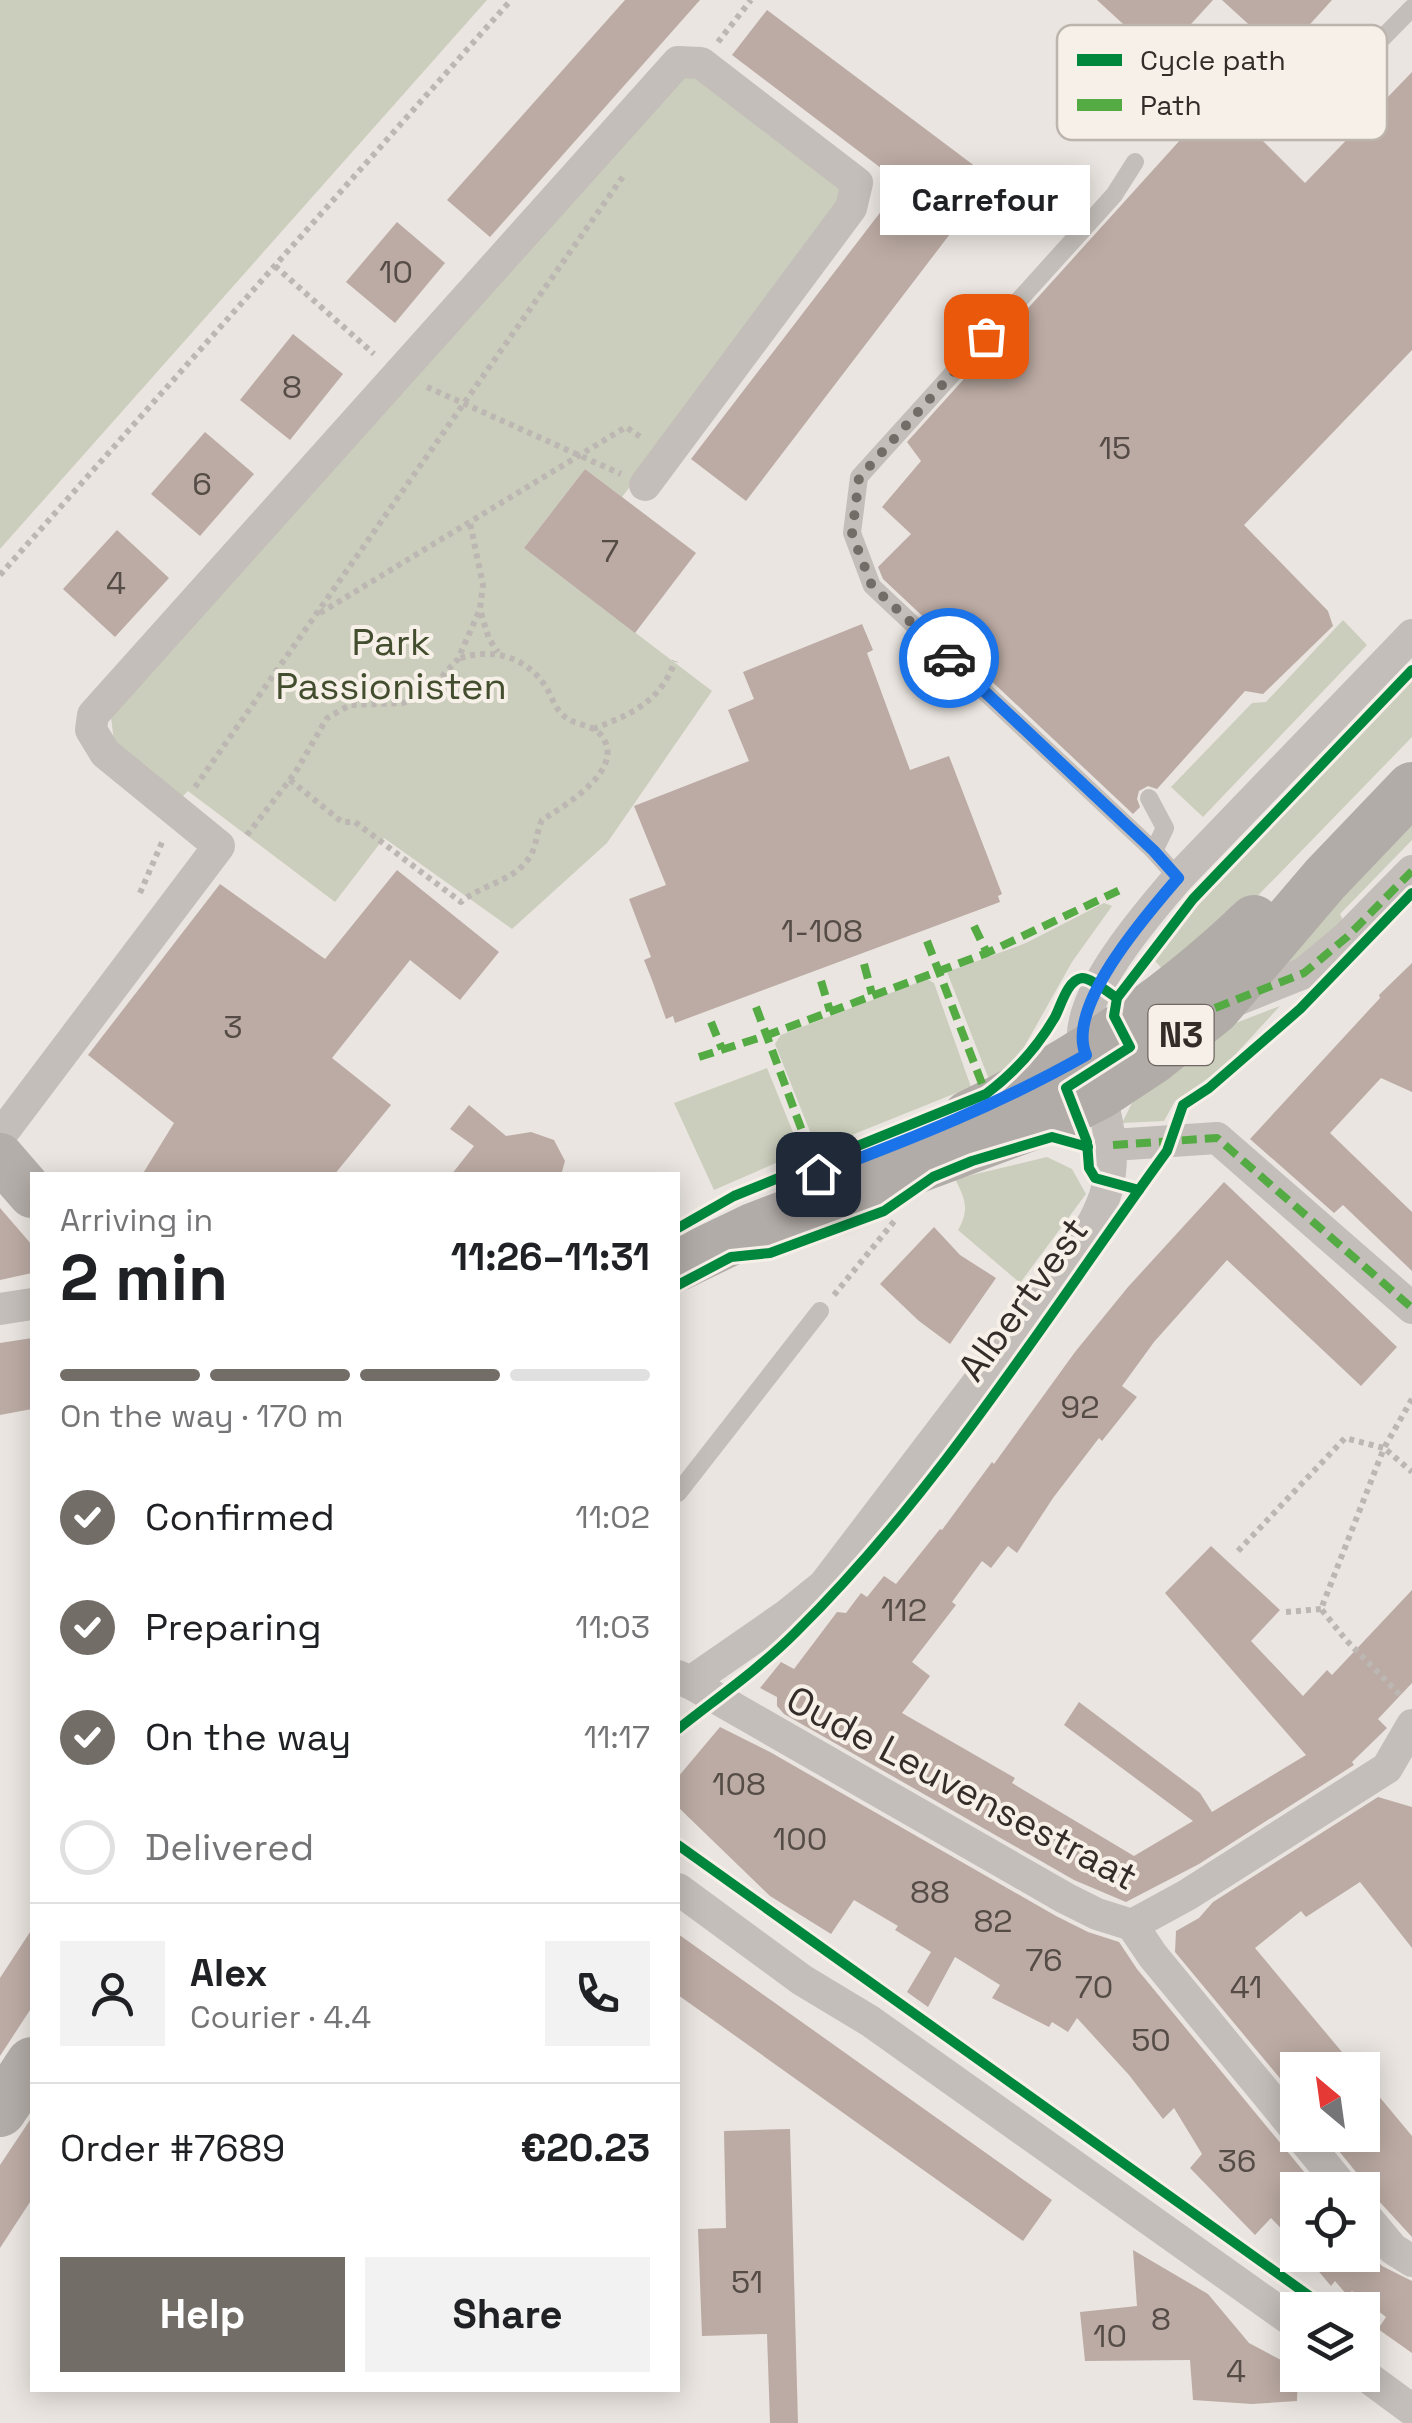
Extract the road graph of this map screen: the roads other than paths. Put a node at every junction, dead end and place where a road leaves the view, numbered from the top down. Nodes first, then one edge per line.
1 (1412, 8) edge
2 (1387, 33) edge
3 (1134, 162) dead end
4 (644, 484) road end
5 (1412, 635) edge
6 (1412, 758) edge
7 (1412, 788) edge
8 (1149, 798) dead end
9 (1154, 851) junction
10 (1412, 871) edge
11 (1178, 878) junction
12 (1215, 1008) junction
13 (1093, 1074) junction
14 (0, 1136) edge
15 (1113, 1145) junction
16 (0, 1157) edge
17 (30, 1192) edge
18 (680, 1238) edge
19 (680, 1264) edge
20 (30, 1304) edge
21 (1412, 1308) edge
22 (0, 1309) edge
23 (820, 1311) road end
24 (680, 1490) edge
25 (683, 1680) edge
26 (1412, 1725) edge
27 (1399, 1774) edge
28 (680, 1890) edge
29 (1132, 1925) junction
30 (30, 2065) edge
31 (0, 2111) edge
32 (1280, 2112) edge
33 (1313, 2152) edge
34 (1329, 2172) edge
35 (1380, 2233) edge
36 (1412, 2261) edge
37 (1280, 2312) edge
38 (1380, 2386) edge
39 (1412, 2410) edge

1 - 2 lane
3 - 9 lane
4 - 14 street
5 - 11 street, Albertvest
6 - 13 main road, N3
7 - 12 main road, N3
8 - 9 lane
9 - 11 lane
10 - 12 street
11 - 13 street, Albertvest
12 - 13 main road, N3
13 - 15 street, Albertvest
13 - 18 main road, N3
13 - 19 main road, N3
15 - 21 street
15 - 25 street, Albertvest
16 - 17 main road
20 - 22 street
23 - 24 lane
25 - 29 street, Oude Leuvensestraat
26 - 27 street
27 - 29 street, Oude Leuvensestraat
28 - 37 street
29 - 32 street
30 - 31 main road
33 - 34 street
35 - 36 street
38 - 39 street

